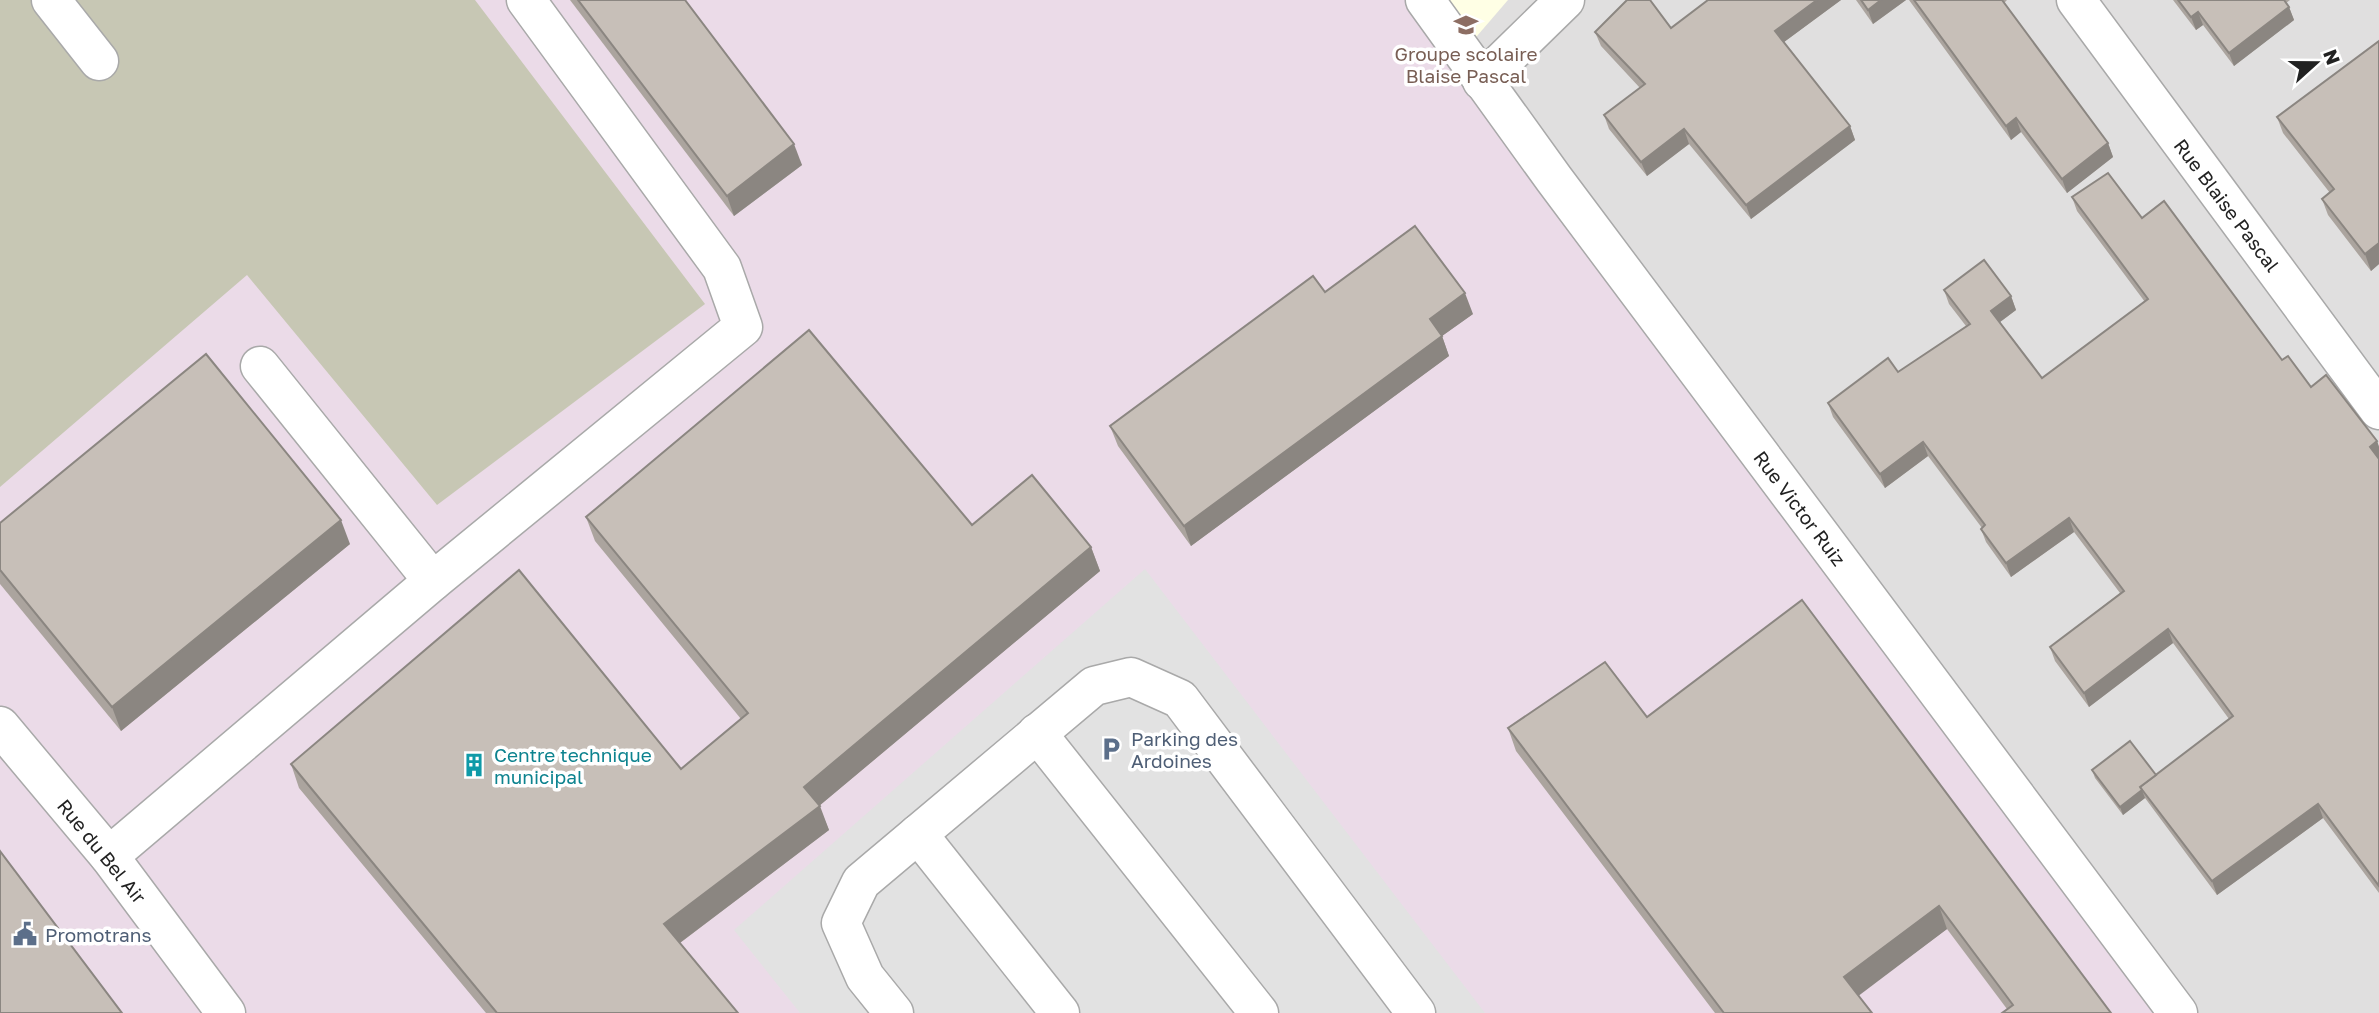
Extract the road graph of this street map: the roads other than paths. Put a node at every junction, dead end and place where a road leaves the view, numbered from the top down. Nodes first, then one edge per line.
1 (51, 0) edge
2 (526, 0) edge
3 (1425, 0) edge
4 (1565, 0) edge
5 (2076, 0) edge
6 (99, 61) dead end
7 (1482, 81) junction
8 (260, 366) dead end
9 (2379, 410) edge
10 (433, 581) junction
11 (0, 726) edge
12 (1037, 733) junction
13 (918, 834) junction
14 (109, 856) junction
15 (226, 1013) edge
16 (894, 1013) edge
17 (1060, 1013) edge
18 (1259, 1013) edge
19 (1416, 1013) edge
20 (2178, 1013) edge

1 - 6 street
2 - 10 street
3 - 7 street, Rue Victor Ruiz
4 - 7 street
5 - 9 street, Rue Blaise Pascal
7 - 20 street, Rue Victor Ruiz
8 - 10 street
10 - 14 street
11 - 14 street, Rue du Bel Air
12 - 13 street
12 - 18 street
12 - 19 street
13 - 16 street
13 - 17 street
14 - 15 street, Rue du Bel Air

